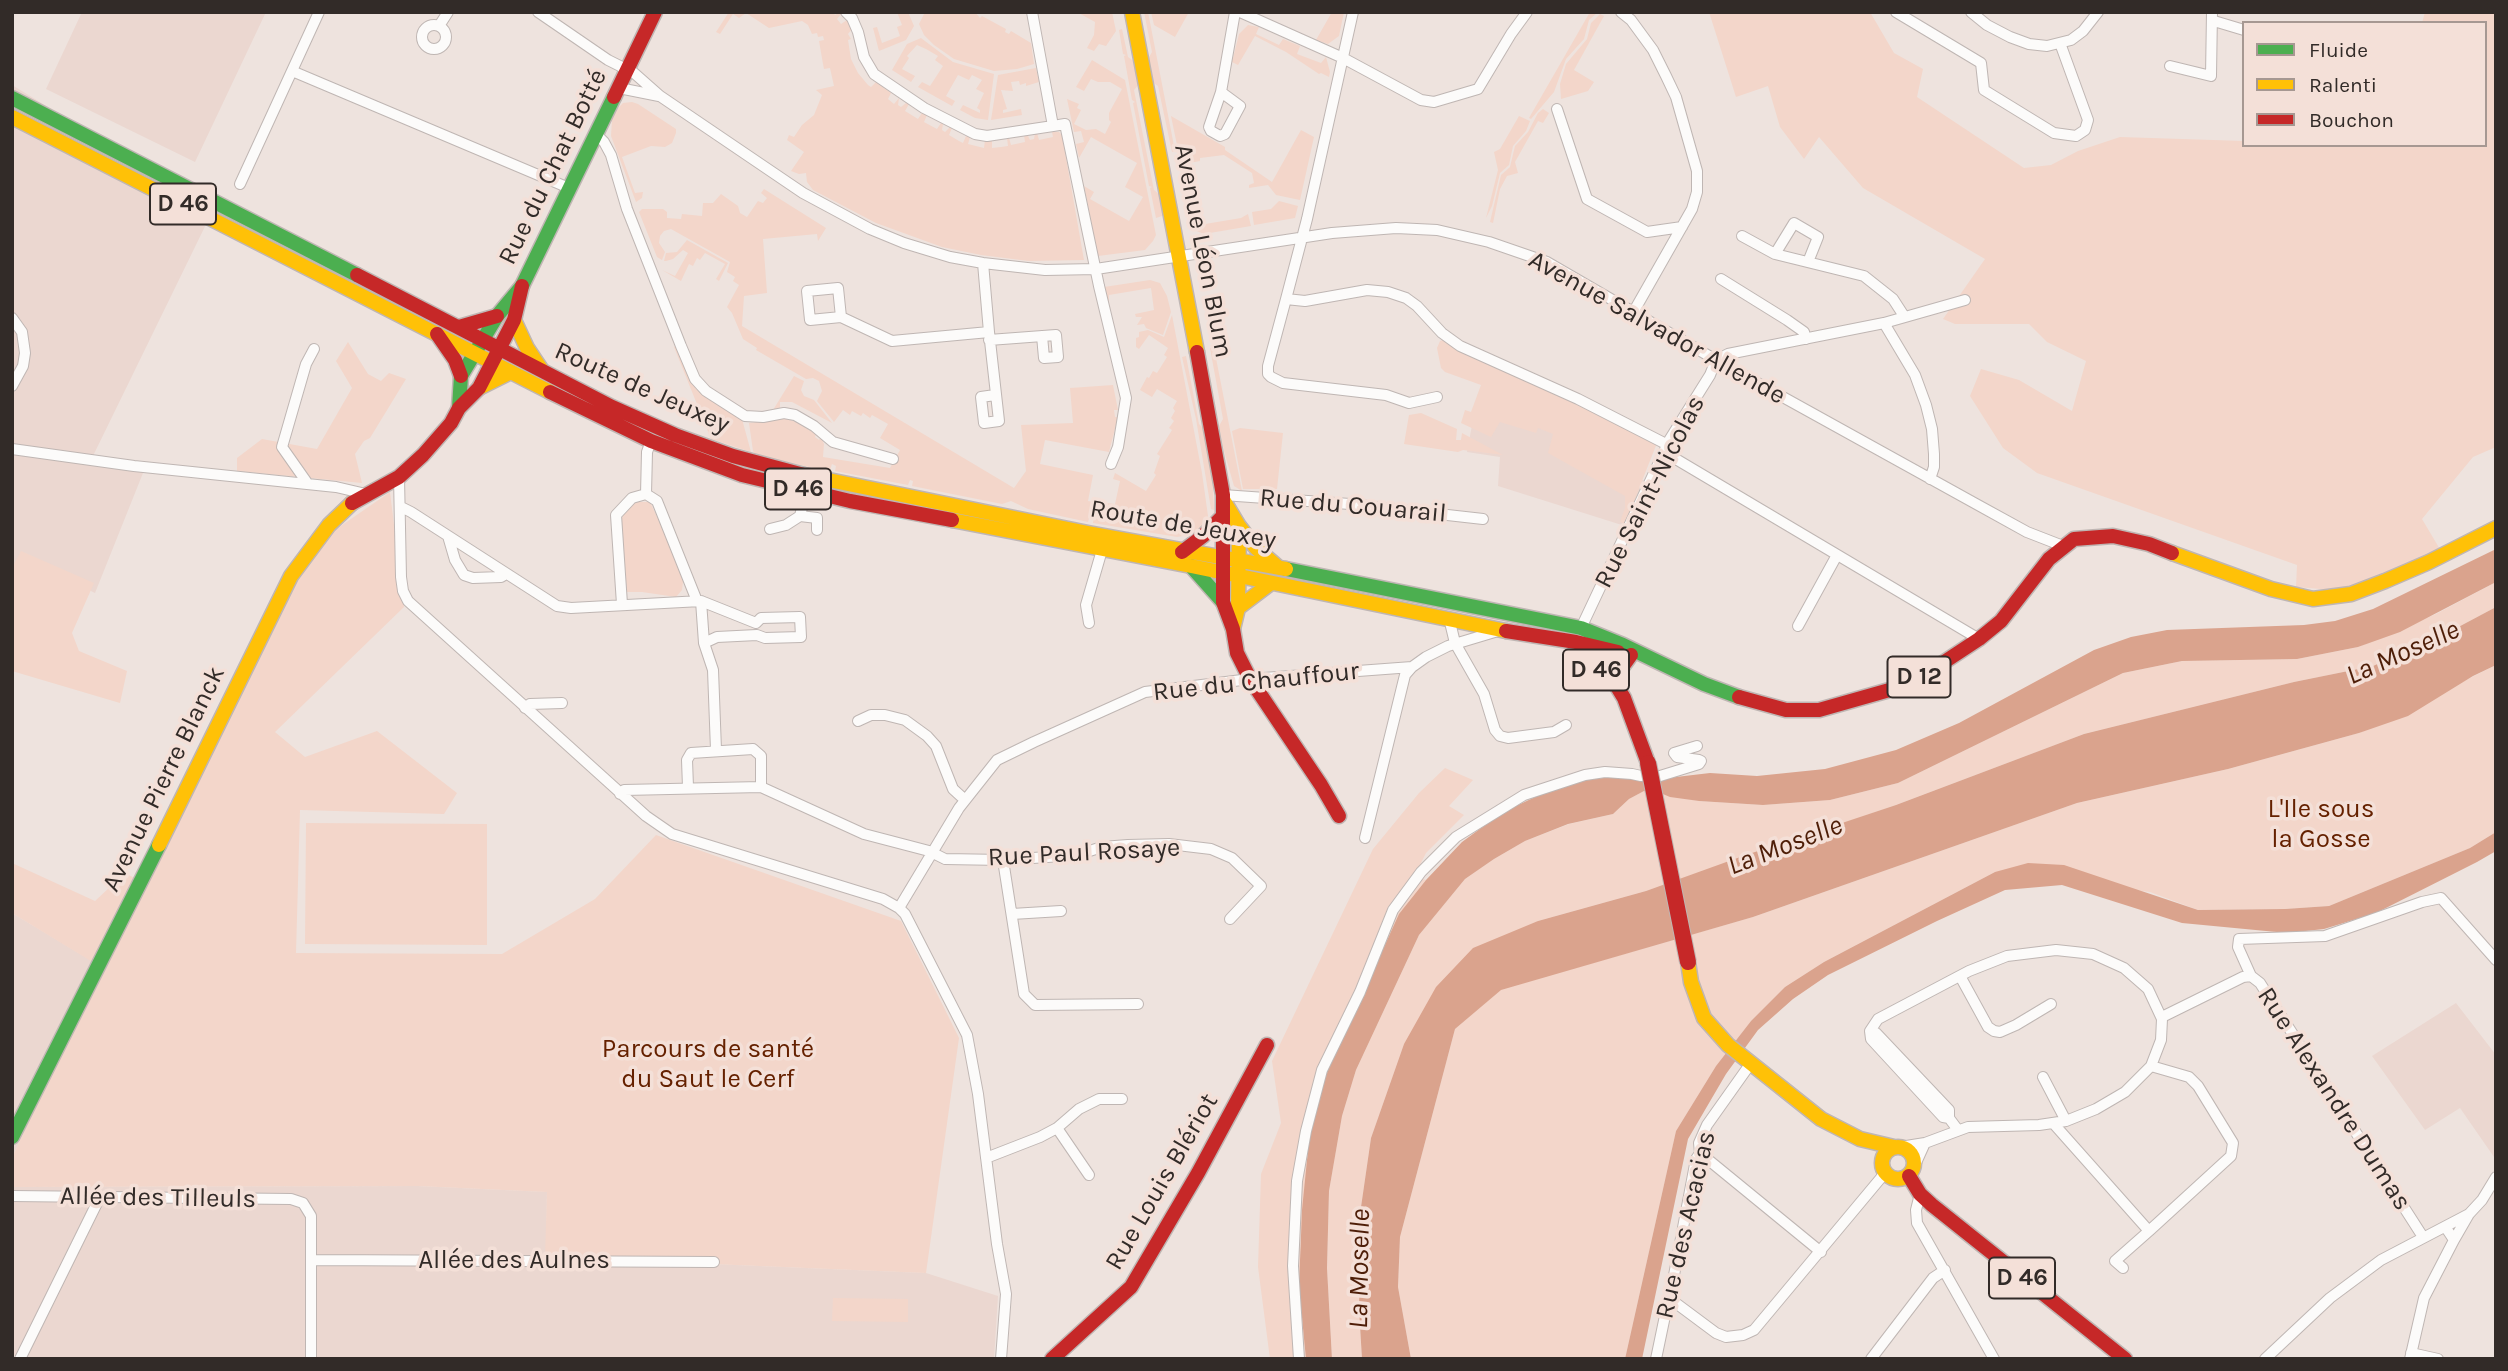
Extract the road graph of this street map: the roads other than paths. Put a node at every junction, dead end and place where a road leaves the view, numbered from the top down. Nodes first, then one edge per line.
1 (319, 12) edge
2 (448, 12) edge
3 (538, 12) edge
4 (655, 12) edge
5 (846, 12) edge
6 (1032, 12) edge
7 (1132, 12) edge
8 (1238, 12) edge
9 (1353, 12) edge
10 (1527, 12) edge
11 (1896, 12) edge
12 (1971, 12) edge
13 (2098, 12) edge
14 (1623, 13) edge
15 (2213, 17) edge
16 (439, 26) dead end
17 (2242, 29) edge
18 (2060, 43) junction
19 (1343, 58) junction
20 (2170, 66) dead end
21 (628, 70) junction
22 (292, 71) junction
23 (619, 88) junction
24 (1221, 92) dead end
25 (660, 96) junction
26 (12, 98) edge
27 (1557, 109) dead end
28 (12, 117) edge
29 (1053, 126) junction
30 (596, 134) junction
31 (240, 184) dead end
32 (569, 188) junction
33 (1682, 227) junction
34 (1742, 236) dead end
35 (1302, 237) junction
36 (1775, 254) junction
37 (1180, 255) junction
38 (1808, 262) junction
39 (983, 263) junction
40 (1096, 269) junction
41 (1721, 279) dead end
42 (522, 286) junction
43 (1286, 299) junction
44 (1965, 300) dead end
45 (1634, 311) junction
46 (497, 316) junction
47 (841, 317) dead end
48 (1904, 317) junction
49 (12, 318) edge
50 (514, 320) junction
51 (1884, 323) junction
52 (459, 327) junction
53 (437, 334) junction
54 (989, 336) junction
55 (1042, 336) dead end
56 (1806, 339) junction
57 (479, 346) junction
58 (314, 349) dead end
59 (496, 355) junction
60 (1716, 360) junction
61 (541, 369) junction
62 (511, 372) junction
63 (461, 376) junction
64 (12, 386) edge
65 (479, 388) junction
66 (995, 395) dead end
67 (1437, 397) dead end
68 (459, 408) junction
69 (651, 441) junction
70 (1666, 448) junction
71 (12, 449) edge
72 (893, 459) dead end
73 (1111, 464) dead end
74 (399, 477) junction
75 (1930, 479) junction
76 (308, 484) junction
77 (806, 491) junction
78 (366, 494) junction
79 (646, 494) junction
80 (1223, 497) junction
81 (401, 507) junction
82 (800, 516) junction
83 (1223, 516) junction
84 (1483, 519) dead end
85 (1239, 526) junction
86 (2496, 528) edge
87 (770, 529) dead end
88 (817, 530) dead end
89 (448, 536) junction
90 (2063, 546) junction
91 (1102, 550) junction
92 (1182, 552) junction
93 (1837, 555) junction
94 (1191, 566) junction
95 (1231, 568) junction
96 (1279, 568) junction
97 (506, 574) junction
98 (1270, 583) junction
99 (699, 601) junction
100 (622, 604) junction
101 (1231, 605) junction
102 (1449, 618) junction
103 (756, 623) junction
104 (1089, 623) dead end
105 (1798, 626) dead end
106 (1502, 630) junction
107 (1547, 631) junction
108 (757, 635) junction
109 (1977, 638) junction
110 (1576, 640) junction
111 (704, 643) junction
112 (1455, 643) junction
113 (1632, 655) junction
114 (1648, 658) junction
115 (1412, 667) junction
116 (1250, 679) junction
117 (1613, 680) junction
118 (562, 703) dead end
119 (525, 708) junction
120 (1632, 720) junction
121 (858, 721) dead end
122 (1566, 725) dead end
123 (1697, 746) dead end
124 (716, 750) junction
125 (688, 787) junction
126 (761, 787) junction
127 (620, 794) junction
128 (965, 800) junction
129 (1339, 816) dead end
130 (1365, 838) dead end
131 (933, 853) junction
132 (1003, 860) junction
133 (899, 908) junction
134 (1061, 911) dead end
135 (1012, 914) junction
136 (1230, 919) dead end
137 (2496, 960) edge
138 (1960, 976) junction
139 (2251, 976) junction
140 (1138, 1004) dead end
141 (2051, 1004) dead end
142 (2162, 1017) junction
143 (1267, 1045) dead end
144 (1748, 1060) junction
145 (2151, 1066) junction
146 (2043, 1077) dead end
147 (1122, 1100) dead end
148 (2066, 1121) junction
149 (2053, 1123) junction
150 (1057, 1128) junction
151 (1958, 1130) junction
152 (12, 1137) edge
153 (1860, 1139) junction
154 (1925, 1143) junction
155 (1897, 1147) junction
156 (1700, 1153) junction
157 (986, 1158) junction
158 (1884, 1167) junction
159 (1912, 1171) junction
160 (1089, 1175) dead end
161 (2496, 1177) edge
162 (1920, 1194) junction
163 (12, 1196) edge
164 (100, 1197) junction
165 (2469, 1214) junction
166 (2446, 1228) junction
167 (2149, 1231) junction
168 (2424, 1237) junction
169 (2454, 1240) junction
170 (1821, 1252) junction
171 (313, 1260) junction
172 (714, 1262) dead end
173 (2123, 1268) dead end
174 (1945, 1270) junction
175 (1673, 1301) junction
176 (2411, 1356) edge
177 (20, 1359) edge
178 (311, 1359) edge
179 (1001, 1359) edge
180 (1052, 1359) edge
181 (1298, 1359) edge
182 (1656, 1359) edge
183 (1871, 1359) edge
184 (1994, 1359) edge
185 (2125, 1359) edge
186 (2265, 1359) edge
187 (2438, 1359) edge

1 - 22 street
2 - 16 street
3 - 21 street, Avenue Salvador Allende
4 - 21 main road, Rue du Chat Botté
5 - 29 street
6 - 29 street
7 - 37 main road, Avenue Léon Blum
8 - 19 street
8 - 24 street
9 - 19 street
10 - 19 street
11 - 18 street
12 - 18 street
13 - 18 street
14 - 33 street
15 - 17 street
15 - 20 street
19 - 35 street
21 - 23 main road, Rue du Chat Botté
21 - 25 street, Avenue Salvador Allende
22 - 31 street
22 - 32 street
23 - 25 street
23 - 30 main road, Rue du Chat Botté
25 - 39 street, Avenue Salvador Allende
26 - 52 main road, Route de Jeuxey
27 - 33 street
28 - 53 main road, Route de Jeuxey / D 46
29 - 40 street
30 - 32 main road, Rue du Chat Botté
30 - 72 street
32 - 42 main road, Rue du Chat Botté
33 - 45 street
34 - 36 street
35 - 37 street, Avenue Salvador Allende
35 - 43 street
35 - 45 street, Avenue Salvador Allende
36 - 38 street
36 - 38 street
37 - 40 street, Avenue Salvador Allende
37 - 80 main road, Avenue Léon Blum
38 - 48 street
39 - 40 street, Avenue Salvador Allende
39 - 54 street
40 - 73 street
41 - 56 street
42 - 46 main road, Rue du Chat Botté
42 - 50 main road, Rue du Chat Botté
43 - 67 street
43 - 70 street
44 - 48 street
45 - 60 street, Avenue Salvador Allende
46 - 52 main road
46 - 57 main road, Rue du Chat Botté
47 - 54 street
48 - 51 street
49 - 64 street
50 - 59 main road, Rue du Chat Botté
50 - 61 main road
51 - 56 street
51 - 75 street
52 - 57 main road, Route de Jeuxey
53 - 57 main road, Route de Jeuxey / D 46
53 - 63 main road
54 - 55 street
54 - 66 street
56 - 60 street
57 - 59 main road, Route de Jeuxey / D 46
57 - 63 main road, Rue du Chat Botté
58 - 76 street
59 - 61 main road, Route de Jeuxey
59 - 62 main road, Route de Jeuxey / D 46
59 - 65 main road, Rue du Chat Botté
60 - 70 street, Rue Saint-Nicolas
60 - 75 street, Avenue Salvador Allende
61 - 92 main road, Route de Jeuxey
62 - 65 main road
62 - 69 main road, Route de Jeuxey / D 46
63 - 68 main road
65 - 68 main road, Avenue Pierre Blanck
68 - 74 main road, Avenue Pierre Blanck
69 - 77 main road, Route de Jeuxey / D 46
69 - 79 street
70 - 93 street
70 - 110 street, Rue Saint-Nicolas
71 - 76 street
74 - 78 main road, Avenue Pierre Blanck
74 - 81 street
75 - 90 street, Avenue Salvador Allende
76 - 78 street
77 - 82 street
77 - 91 main road, Route de Jeuxey / D 46
78 - 152 main road, Avenue Pierre Blanck
79 - 99 street
79 - 100 street
80 - 83 main road, Avenue Léon Blum
80 - 84 street, Rue du Couarail
80 - 85 main road, Avenue Léon Blum
81 - 89 street
81 - 119 street
82 - 87 street
82 - 88 street
83 - 92 main road
83 - 95 main road, Avenue Léon Blum
85 - 95 main road
85 - 96 main road, Avenue Léon Blum
86 - 90 main road
89 - 97 street
89 - 97 street
90 - 109 main road, D 12
91 - 94 main road, Route de Jeuxey / D 46
91 - 104 street, Route de Jeuxey
92 - 95 main road, Route de Jeuxey
93 - 105 street
93 - 109 street
94 - 95 main road, Route de Jeuxey / D 46
94 - 101 main road
95 - 96 main road, Route de Jeuxey
95 - 98 main road, Route de Jeuxey
95 - 101 main road
96 - 107 main road, Route de Jeuxey
97 - 100 street
98 - 101 main road
98 - 102 main road, Route de Jeuxey
99 - 100 street
99 - 103 street
99 - 111 street
101 - 116 main road
102 - 106 main road, Route de Jeuxey
102 - 112 street
103 - 108 street
103 - 108 street
106 - 107 main road, Route de Jeuxey
106 - 112 street
107 - 110 main road, D 46
107 - 120 main road, D 46
108 - 111 street
109 - 114 main road, D 12
110 - 113 main road, D 12
110 - 114 main road, D 12
110 - 117 main road, D 46
111 - 124 street
112 - 115 street
112 - 122 street
113 - 114 main road, D 12
113 - 117 main road
115 - 116 street, Rue du Chauffour
115 - 130 street
116 - 128 street, Rue du Chauffour
116 - 129 main road
117 - 120 main road, D 46
118 - 119 street
119 - 127 street
120 - 144 main road, D 46, bridge
121 - 128 street
123 - 181 street
124 - 125 street
124 - 126 street
125 - 126 street
125 - 127 street
126 - 131 street, Rue Paul Rosaye
127 - 133 street
128 - 131 street, Rue du Chauffour
131 - 132 street, Rue Paul Rosaye
131 - 133 street, Rue du Chauffour
132 - 135 street
132 - 136 street, Rue Paul Rosaye
133 - 157 street
134 - 135 street
135 - 140 street
137 - 139 street
138 - 141 street
138 - 142 street
138 - 151 street
139 - 142 street, Rue Alexandre Dumas
139 - 168 street, Rue Alexandre Dumas
142 - 145 street
143 - 180 main road, Rue Louis Blériot
144 - 153 main road
144 - 156 street, Rue des Acacias
145 - 148 street
145 - 167 street
146 - 148 street
147 - 150 street
148 - 149 street
149 - 151 street
149 - 167 street
150 - 157 street
150 - 160 street
151 - 154 street
153 - 155 main road
153 - 158 main road
154 - 155 street
154 - 159 street
155 - 158 main road
155 - 159 main road
156 - 170 street
156 - 175 street, Rue des Acacias
157 - 179 street
158 - 159 main road
158 - 170 street
159 - 162 main road, D 46
161 - 165 street
162 - 174 street
162 - 185 main road, D 46
163 - 164 street, Allée des Tilleuls
164 - 171 street, Allée des Tilleuls
164 - 177 street
165 - 166 street
165 - 169 street
166 - 168 street
166 - 169 street
167 - 173 street
168 - 186 street
169 - 176 street
170 - 175 street
171 - 172 street, Allée des Aulnes
171 - 178 street
174 - 183 street
174 - 184 street
175 - 182 street, Rue des Acacias
176 - 187 street

